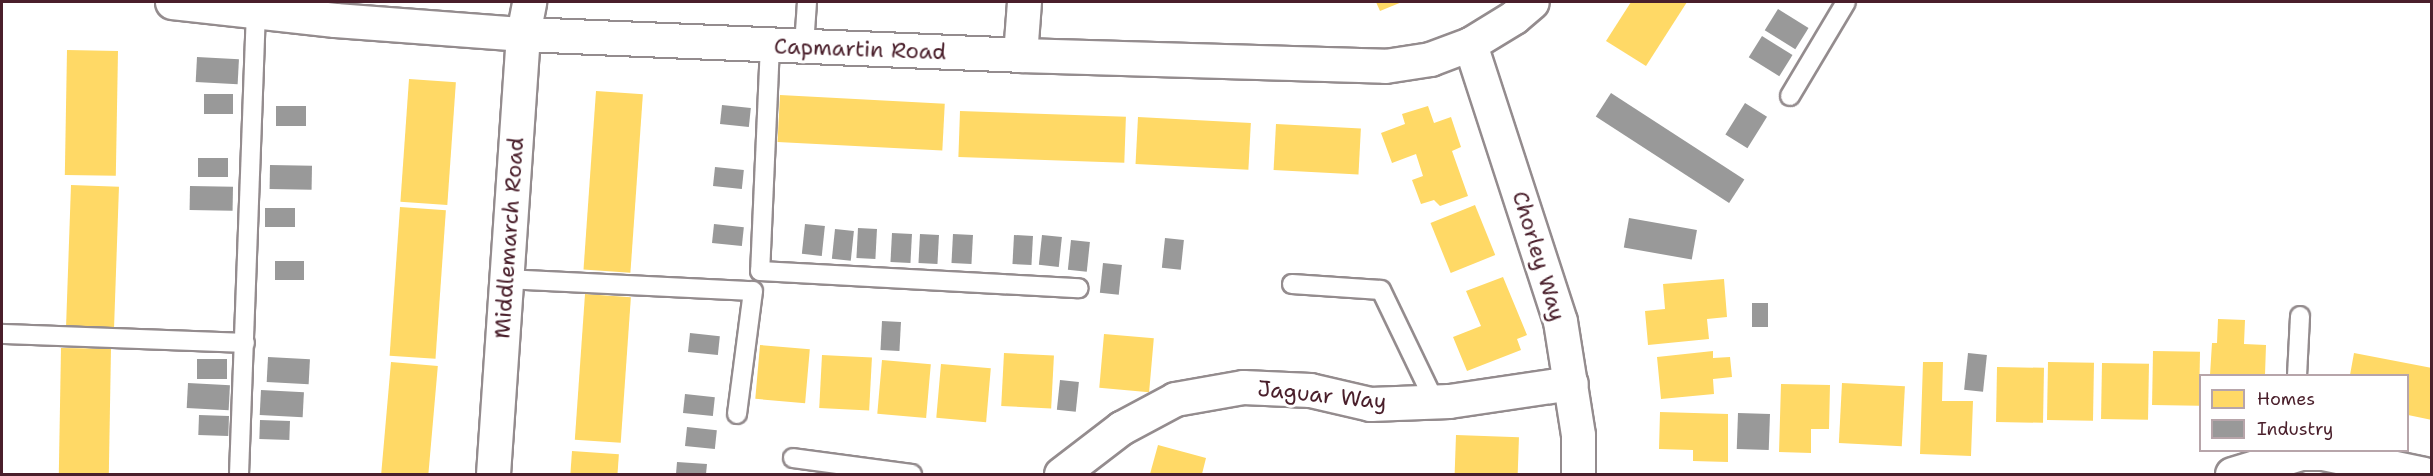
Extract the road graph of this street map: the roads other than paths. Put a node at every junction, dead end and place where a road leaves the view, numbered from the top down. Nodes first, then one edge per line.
1 (172, 2) edge
2 (529, 2) edge
3 (807, 2) edge
4 (1024, 2) edge
5 (1532, 2) edge
6 (1846, 2) edge
7 (276, 9) edge
8 (523, 34) junction
9 (1470, 44) junction
10 (770, 45) junction
11 (804, 46) junction
12 (1020, 55) junction
13 (1790, 96) dead end
14 (505, 279) junction
15 (1292, 284) dead end
16 (1079, 288) dead end
17 (2300, 316) dead end
18 (2, 334) edge
19 (245, 343) junction
20 (2297, 374) edge
21 (1571, 384) junction
22 (1435, 402) junction
23 (737, 414) dead end
24 (2293, 453) edge
25 (793, 458) dead end
26 (239, 474) edge
27 (493, 474) edge
28 (912, 474) edge
29 (1061, 474) edge
30 (1578, 474) edge
31 (2232, 474) edge
32 (2424, 474) edge

1 - 7 street, Capmartin Road
2 - 8 street, Middlemarch Road
3 - 11 lane
4 - 12 street
5 - 9 street, Capmartin Road
6 - 13 lane
7 - 8 street, Capmartin Road
7 - 19 lane
8 - 10 street, Capmartin Road
8 - 14 street, Middlemarch Road
9 - 12 street, Capmartin Road
9 - 21 street, Chorley Way
10 - 11 street, Capmartin Road
10 - 16 lane
11 - 12 street, Capmartin Road
14 - 23 lane
14 - 27 street, Middlemarch Road
15 - 22 lane
17 - 20 lane
18 - 19 lane
19 - 26 lane
21 - 22 street, Jaguar Way
21 - 30 street, Chorley Way
22 - 29 street, Jaguar Way
24 - 31 street
24 - 32 street
25 - 28 lane

